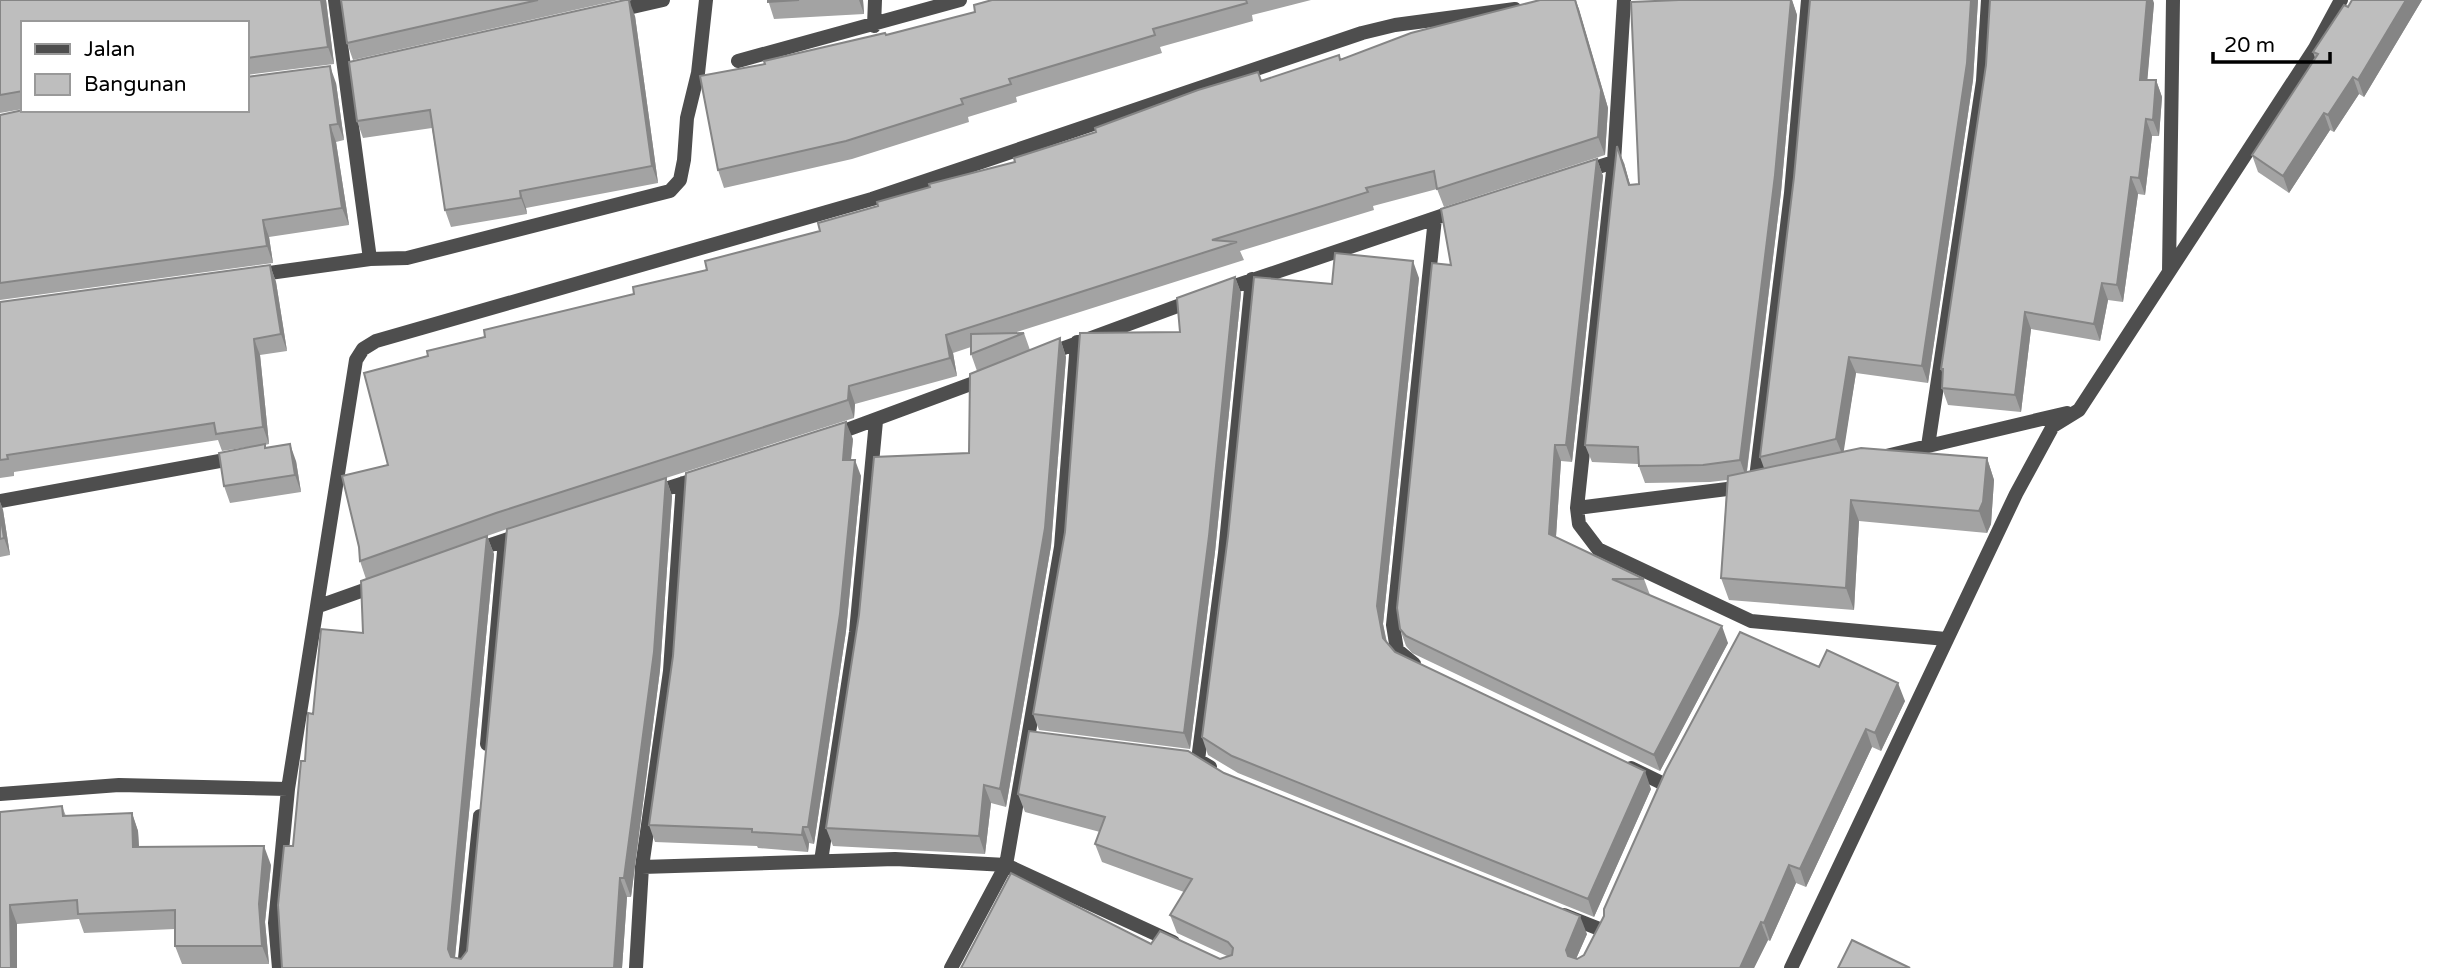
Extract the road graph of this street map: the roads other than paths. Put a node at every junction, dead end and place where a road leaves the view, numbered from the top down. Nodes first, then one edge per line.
1 (335, 0) edge
2 (663, 0) edge
3 (706, 0) edge
4 (874, 0) edge
5 (960, 0) edge
6 (1624, 0) edge
7 (1808, 0) edge
8 (1988, 0) edge
9 (2173, 0) edge
10 (2340, 0) edge
11 (1534, 6) edge
12 (597, 15) edge
13 (874, 26) junction
14 (738, 61) dead end
15 (1614, 162) junction
16 (1563, 178) edge
17 (1473, 206) edge
18 (1435, 218) junction
19 (370, 259) junction
20 (2169, 272) junction
21 (246, 276) edge
22 (1252, 279) junction
23 (1077, 342) junction
24 (1027, 362) edge
25 (1002, 372) edge
26 (2079, 410) junction
27 (876, 421) junction
28 (824, 438) edge
29 (1928, 446) junction
30 (253, 455) edge
31 (1875, 458) edge
32 (722, 471) edge
33 (683, 483) junction
34 (632, 499) edge
35 (0, 501) edge
36 (1577, 508) junction
37 (543, 528) edge
38 (505, 540) junction
39 (455, 558) edge
40 (393, 579) edge
41 (319, 606) junction
42 (1947, 639) junction
43 (1431, 673) edge
44 (486, 753) edge
45 (1615, 761) edge
46 (1225, 777) edge
47 (1665, 785) edge
48 (288, 789) junction
49 (0, 794) edge
50 (481, 807) edge
51 (821, 861) junction
52 (1006, 865) junction
53 (642, 867) junction
54 (1551, 910) edge
55 (1602, 929) edge
56 (1193, 951) edge
57 (279, 968) edge
58 (464, 968) edge
59 (636, 968) edge
60 (951, 968) edge
61 (1791, 968) edge

1 - 19 street
2 - 12 street
3 - 19 street
4 - 13 street
5 - 13 street
6 - 15 street
7 - 36 street
8 - 29 street
9 - 20 street
10 - 20 street
11 - 41 street
13 - 14 street
15 - 16 street
15 - 36 street
17 - 18 street
18 - 22 street
18 - 43 street
19 - 21 street
20 - 26 street
22 - 23 street
22 - 46 street
23 - 24 street
23 - 52 street
25 - 27 street
26 - 29 street
26 - 42 street
27 - 28 street
27 - 51 street
29 - 31 street
30 - 35 street
32 - 33 street
33 - 34 street
33 - 53 street
36 - 42 street
37 - 38 street
38 - 39 street
38 - 44 street
40 - 41 street
41 - 48 street
42 - 61 street
45 - 47 street
48 - 49 street
48 - 57 street
50 - 58 street
51 - 52 street
51 - 53 street
52 - 56 street
52 - 60 street
53 - 59 street
54 - 55 street

